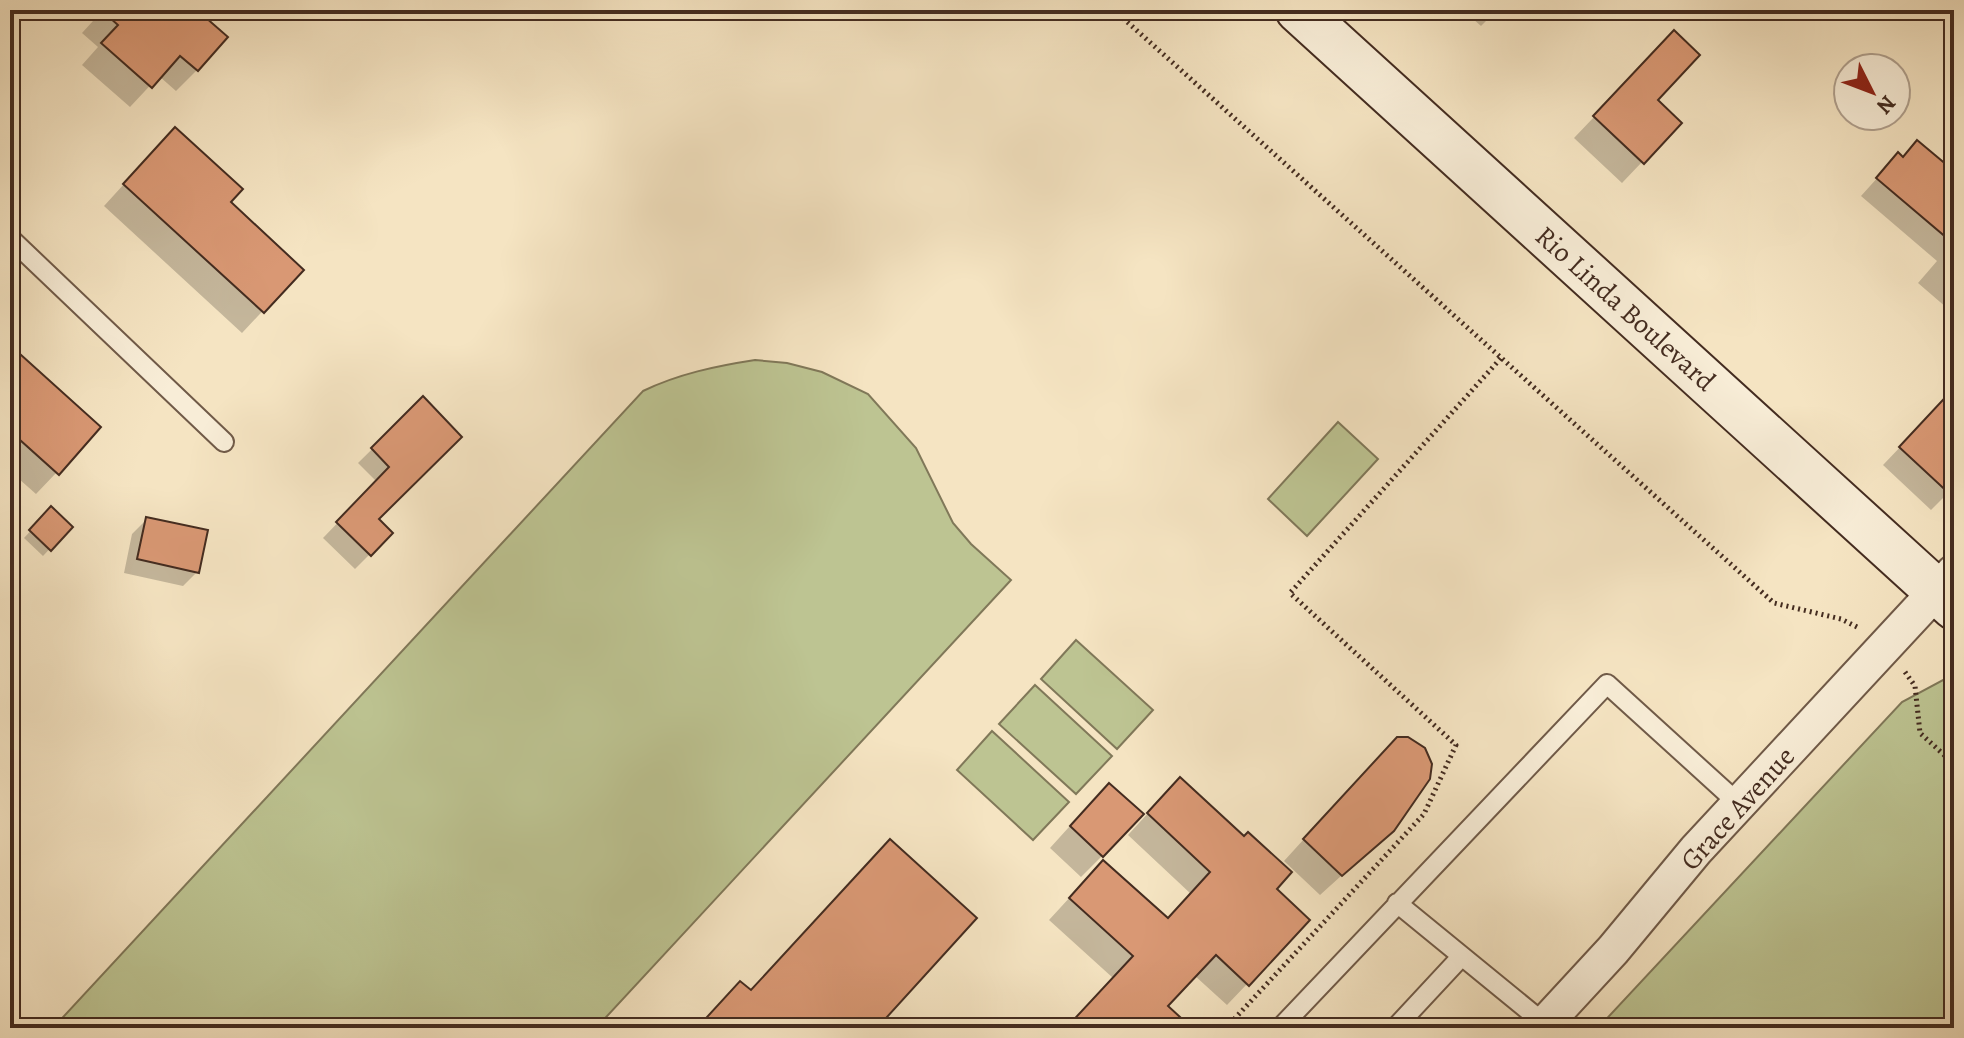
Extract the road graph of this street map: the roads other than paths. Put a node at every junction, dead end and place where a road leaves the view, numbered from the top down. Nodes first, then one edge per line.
1 (1298, 10) edge
2 (10, 238) edge
3 (224, 442) dead end
4 (1948, 590) edge
5 (1739, 804) junction
6 (1397, 903) junction
7 (1461, 957) junction
8 (1543, 1026) edge
9 (1280, 1028) edge
10 (1395, 1028) edge

1 - 4 main road, Rio Linda Boulevard
2 - 3 lane
4 - 5 street, Grace Avenue
5 - 6 lane
5 - 8 street, Grace Avenue
6 - 7 lane
6 - 9 lane
7 - 8 lane
7 - 10 lane

